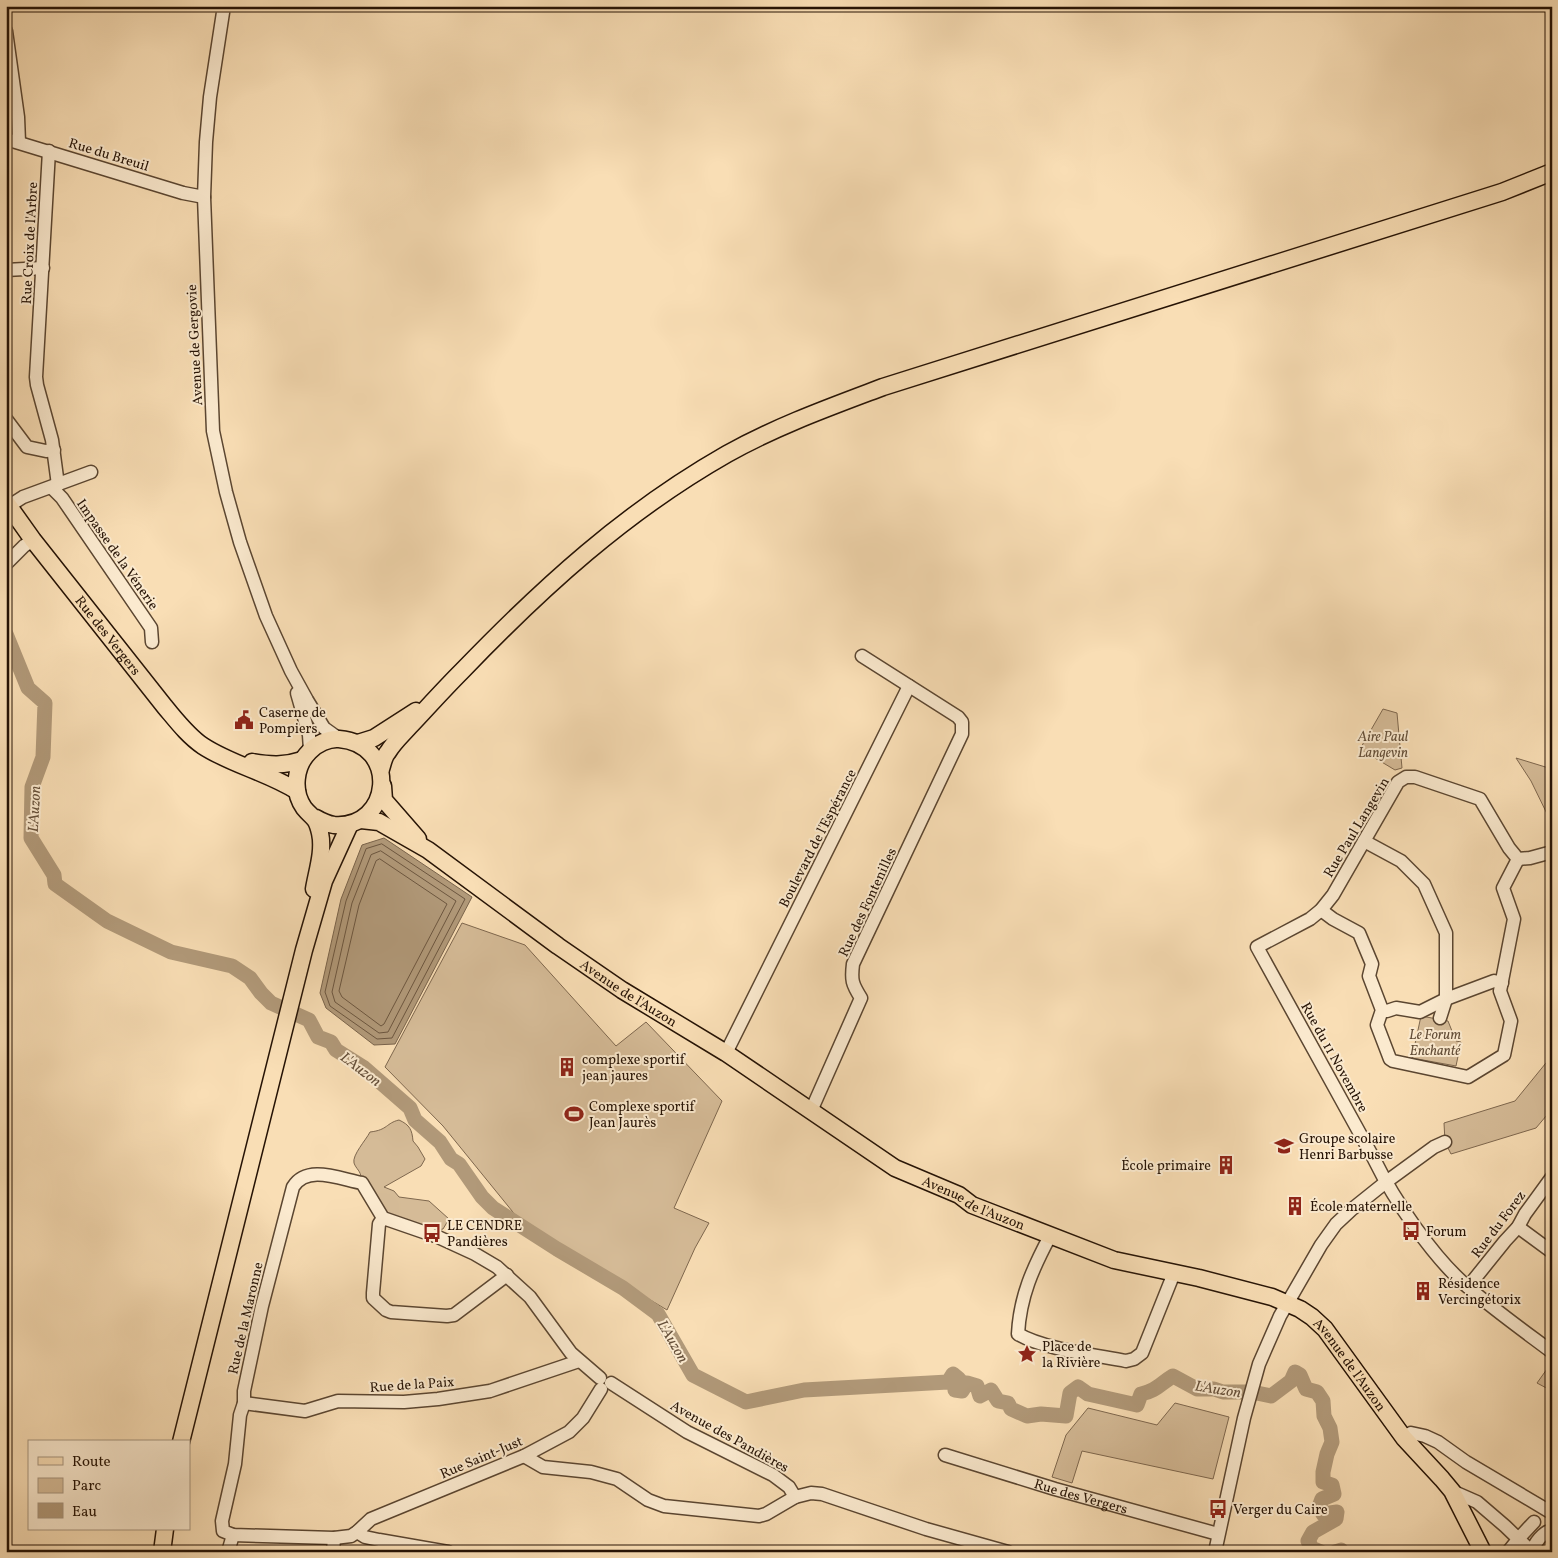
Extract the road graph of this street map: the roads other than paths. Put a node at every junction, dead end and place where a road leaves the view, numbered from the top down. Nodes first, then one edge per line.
1 (224, 6) edge
2 (6, 31) edge
3 (12, 140) edge
4 (49, 151) junction
5 (1552, 172) edge
6 (204, 197) junction
7 (43, 268) junction
8 (6, 270) edge
9 (6, 419) edge
10 (54, 450) junction
11 (92, 472) dead end
12 (55, 486) junction
13 (8, 504) edge
14 (34, 540) junction
15 (6, 564) edge
16 (152, 642) dead end
17 (862, 656) dead end
18 (291, 671) junction
19 (909, 686) junction
20 (442, 691) junction
21 (338, 738) junction
22 (358, 743) junction
23 (306, 755) junction
24 (222, 756) junction
25 (381, 769) junction
26 (382, 786) junction
27 (297, 790) junction
28 (316, 818) junction
29 (356, 822) junction
30 (1364, 841) junction
31 (428, 850) junction
32 (1552, 852) edge
33 (1518, 859) junction
34 (1322, 910) junction
35 (1257, 947) joint
36 (304, 950) junction
37 (1502, 983) junction
38 (1446, 999) junction
39 (1382, 1010) junction
40 (1440, 1018) dead end
41 (726, 1053) junction
42 (811, 1111) junction
43 (1444, 1142) dead end
44 (1552, 1178) edge
45 (1386, 1182) junction
46 (383, 1218) junction
47 (1518, 1227) junction
48 (1050, 1236) junction
49 (1552, 1252) edge
50 (1174, 1273) junction
51 (507, 1275) junction
52 (1468, 1287) junction
53 (1287, 1303) junction
54 (1552, 1352) edge
55 (579, 1361) junction
56 (604, 1383) junction
57 (244, 1403) junction
58 (181, 1438) edge
59 (1404, 1438) junction
60 (945, 1455) dead end
61 (524, 1456) junction
62 (1452, 1491) junction
63 (795, 1497) junction
64 (1552, 1513) edge
65 (1534, 1522) dead end
66 (165, 1530) edge
67 (1552, 1530) edge
68 (358, 1532) junction
69 (228, 1533) junction
70 (1218, 1534) junction
71 (334, 1538) junction
72 (1518, 1539) junction
73 (162, 1552) edge
74 (228, 1552) edge
75 (333, 1552) edge
76 (448, 1552) edge
77 (1008, 1552) edge
78 (1215, 1552) edge
79 (1483, 1552) edge
80 (1508, 1552) edge
81 (1532, 1552) edge

1 - 6 street, Avenue de Gergovie
2 - 3 street
3 - 4 street, Rue du Breuil
4 - 6 street, Rue du Breuil
4 - 7 street, Rue Croix de l'Arbre
5 - 20 main road
6 - 18 street, Avenue de Gergovie
7 - 8 street
7 - 10 street, Rue Croix de l'Arbre
9 - 10 street
10 - 12 street, Rue Croix de l'Arbre
11 - 12 street
12 - 13 street
12 - 16 street, Impasse de la Vénerie
13 - 14 main road, Rue des Vergers
14 - 15 street
14 - 24 main road, Rue des Vergers
17 - 19 street
18 - 21 street, Avenue de Gergovie
18 - 23 street, Avenue de Gergovie
19 - 41 street, Boulevard de l'Espérance
19 - 42 street, Rue des Fontenilles
20 - 22 main road
20 - 25 main road
21 - 22 main road
21 - 23 main road
22 - 25 main road
23 - 24 main road
23 - 27 main road
24 - 27 main road
25 - 26 main road
26 - 29 main road
26 - 31 main road
27 - 28 main road
28 - 29 main road
28 - 36 main road
29 - 31 main road
29 - 36 main road
30 - 33 street, Rue Paul Langevin
30 - 34 street, Rue Paul Langevin
30 - 38 street
31 - 41 main road, Avenue de l'Auzon
32 - 33 street
33 - 37 street
34 - 35 street, Rue Paul Langevin
34 - 39 street
35 - 45 street, Rue du 11 Novembre
36 - 58 main road
37 - 38 street
37 - 39 street
38 - 39 street
38 - 40 street
41 - 42 main road, Avenue de l'Auzon
42 - 48 main road, Avenue de l'Auzon
43 - 45 street
44 - 47 street, Rue du Forez
45 - 52 street, Rue du 11 Novembre
45 - 53 street
46 - 51 street, Avenue des Pandières
46 - 51 street
46 - 57 street, Rue de la Maronne
47 - 49 street
47 - 52 street, Rue du Forez
48 - 50 main road, Avenue de l'Auzon
48 - 50 street
50 - 53 main road, Avenue de l'Auzon
51 - 55 street, Avenue des Pandières
52 - 54 street, Rue du 11 Novembre
53 - 59 main road, Avenue de l'Auzon
53 - 70 street
55 - 56 street, Avenue des Pandières
55 - 57 street, Rue de la Paix
56 - 61 street, Rue Saint-Just
56 - 63 street, Avenue des Pandières
57 - 69 street, Rue de la Maronne
59 - 62 main road, Avenue de l'Auzon
59 - 64 street
60 - 70 street, Rue des Vergers
61 - 63 street
61 - 68 street, Rue Saint-Just
62 - 72 street
62 - 79 main road, Avenue de l'Auzon
63 - 77 street
65 - 72 street
66 - 73 main road
67 - 81 street
68 - 71 street
68 - 76 street
69 - 71 street
69 - 74 street, Rue de la Maronne
70 - 78 street
71 - 75 street
72 - 80 street
72 - 81 street

